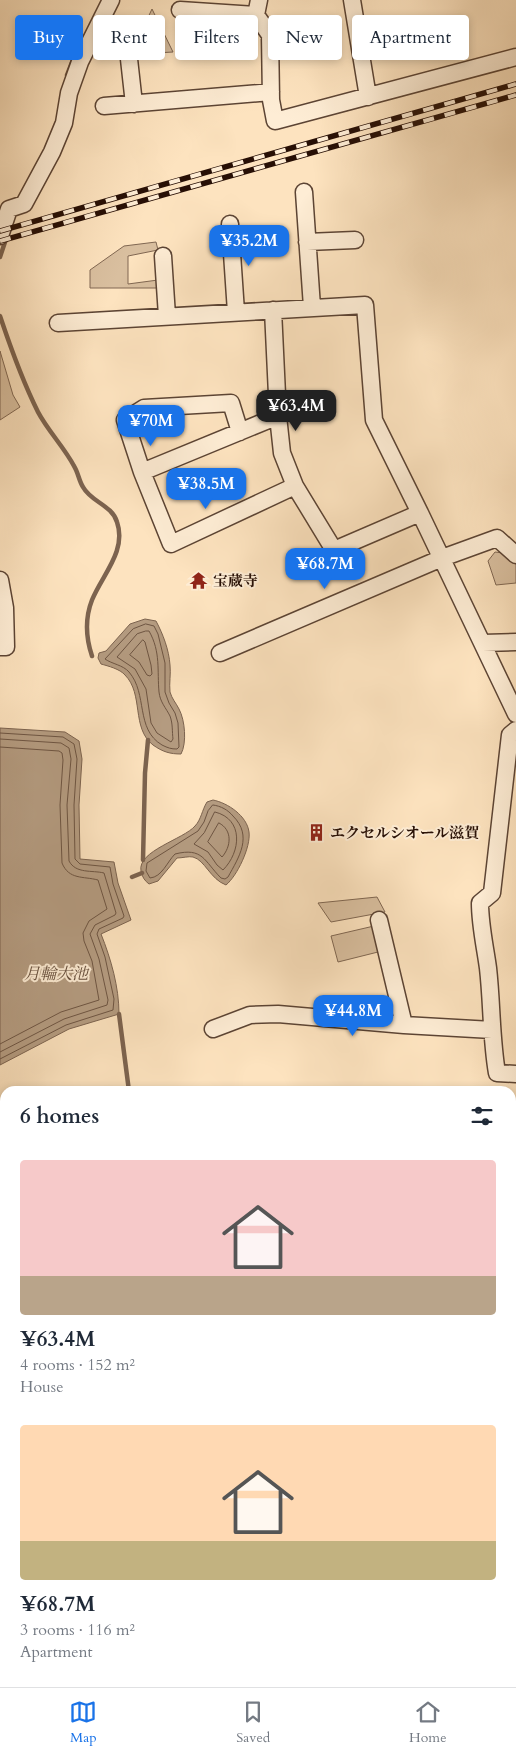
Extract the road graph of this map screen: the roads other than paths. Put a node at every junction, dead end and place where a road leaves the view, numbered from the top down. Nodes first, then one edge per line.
1 (111, 0) edge
2 (352, 0) edge
3 (258, 8) edge
4 (180, 10) dead end
5 (516, 57) edge
6 (129, 60) edge
7 (271, 92) junction
8 (368, 97) junction
9 (134, 104) junction
10 (104, 106) dead end
11 (304, 192) dead end
12 (230, 224) dead end
13 (0, 236) edge
14 (355, 240) dead end
15 (308, 242) junction
16 (163, 256) dead end
17 (312, 307) junction
18 (273, 310) junction
19 (236, 312) junction
20 (167, 316) junction
21 (58, 323) dead end
22 (278, 416) junction
23 (240, 432) junction
24 (142, 472) junction
25 (295, 486) junction
26 (420, 512) junction
27 (516, 555) edge
28 (442, 558) junction
29 (0, 580) edge
30 (516, 642) edge
31 (483, 643) junction
32 (0, 648) edge
33 (220, 653) dead end
34 (516, 714) edge
35 (516, 730) edge
36 (510, 801) edge
37 (379, 920) dead end
38 (404, 1026) junction
39 (213, 1029) dead end
40 (492, 1030) junction
41 (516, 1074) edge

1 - 13 street
2 - 8 street
3 - 4 street
3 - 7 street
5 - 8 street
6 - 9 street
7 - 8 street
7 - 9 street
9 - 10 street
11 - 15 street
12 - 19 street
14 - 15 street
15 - 17 street
16 - 20 street
17 - 18 street
17 - 26 street
18 - 19 street
18 - 22 street
19 - 20 street
20 - 21 street
22 - 23 street
22 - 25 street
23 - 24 street
23 - 24 street
24 - 25 street
25 - 26 street
26 - 28 street
27 - 28 street
28 - 31 street
28 - 33 street
29 - 32 street
30 - 31 street
31 - 34 street
35 - 36 street
36 - 40 street
37 - 38 street
38 - 39 street
38 - 40 street
40 - 41 street

